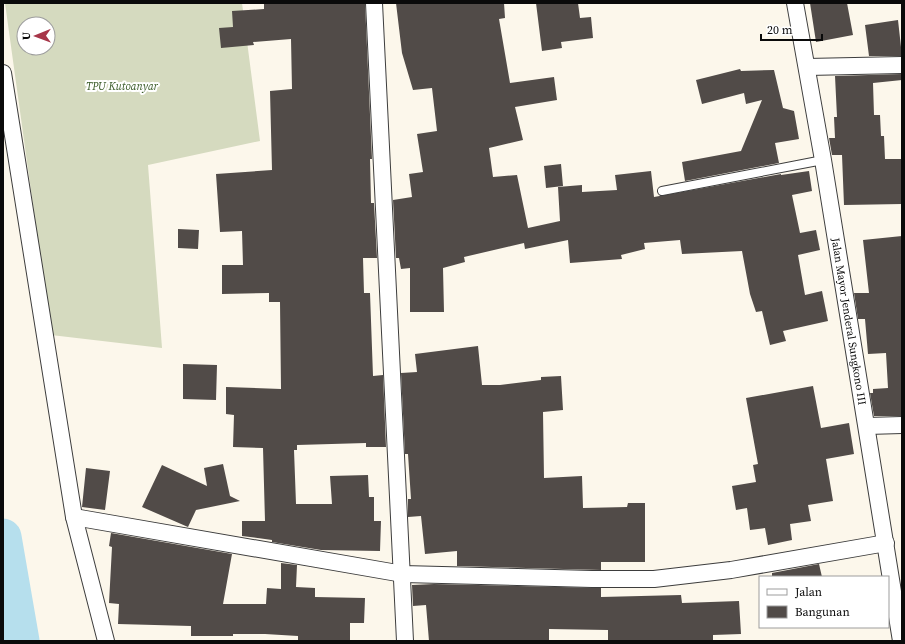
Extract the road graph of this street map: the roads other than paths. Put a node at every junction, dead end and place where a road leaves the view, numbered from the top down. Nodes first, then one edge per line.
1 (374, 3) edge
2 (795, 3) edge
3 (902, 65) edge
4 (806, 68) junction
5 (3, 73) edge
6 (823, 160) junction
7 (662, 191) dead end
8 (867, 426) junction
9 (902, 426) edge
10 (74, 517) junction
11 (886, 543) junction
12 (403, 574) junction
13 (901, 638) edge
14 (106, 641) edge
15 (405, 641) edge

1 - 12 street
2 - 4 street, Jalan Mayor Jenderal Sungkono III
3 - 4 street
4 - 6 street, Jalan Mayor Jenderal Sungkono III
5 - 10 street
6 - 7 lane
6 - 8 street, Jalan Mayor Jenderal Sungkono III
8 - 9 street
8 - 11 street, Jalan Mayor Jenderal Sungkono III
10 - 12 street
10 - 14 street
11 - 12 street
11 - 13 street, Jalan Mayor Jenderal Sungkono III
12 - 15 street

